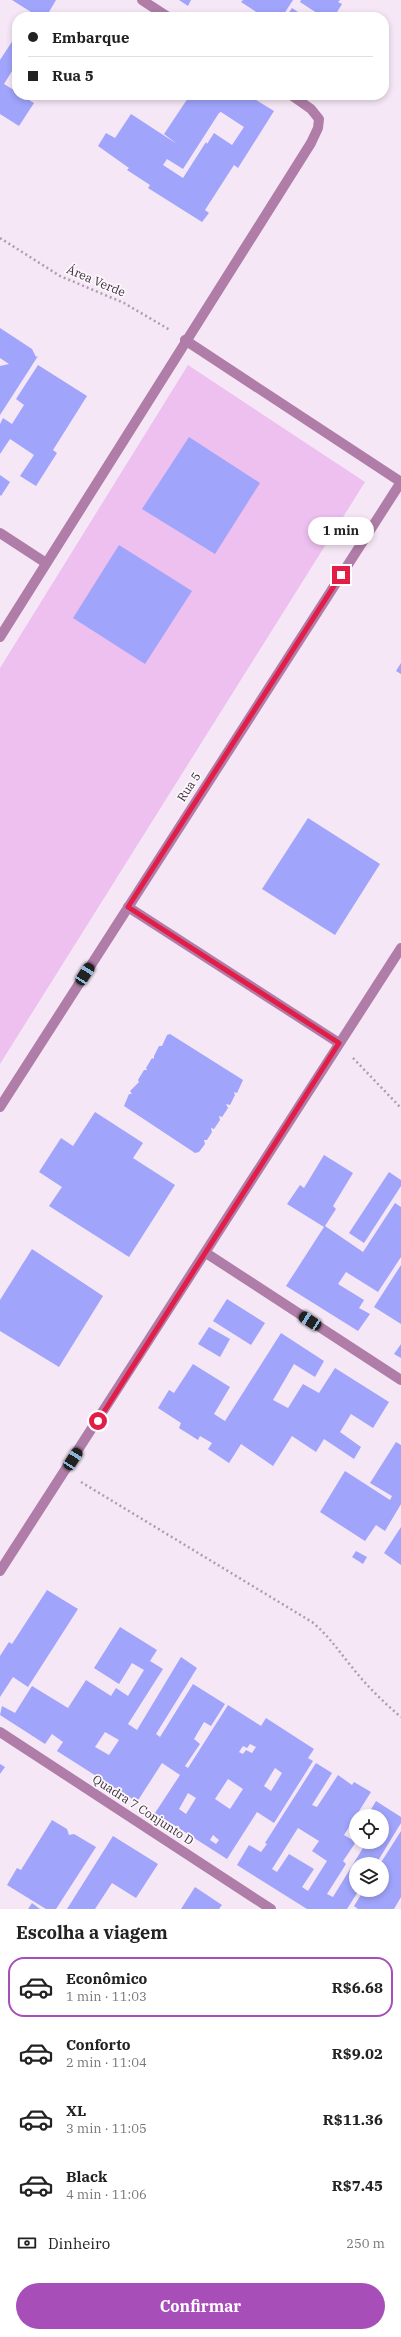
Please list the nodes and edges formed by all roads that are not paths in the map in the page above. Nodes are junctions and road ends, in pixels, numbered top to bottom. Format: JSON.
{"nodes":[{"id":1,"x":142,"y":0,"type":"edge"},
{"id":2,"x":160,"y":12,"type":"edge"},
{"id":3,"x":298,"y":100,"type":"edge"},
{"id":4,"x":185,"y":340,"type":"junction"},
{"id":5,"x":401,"y":482,"type":"edge"},
{"id":6,"x":0,"y":533,"type":"edge"},
{"id":7,"x":46,"y":564,"type":"junction"},
{"id":8,"x":0,"y":637,"type":"edge"},
{"id":9,"x":128,"y":907,"type":"junction"},
{"id":10,"x":401,"y":948,"type":"edge"},
{"id":11,"x":339,"y":1043,"type":"junction"},
{"id":12,"x":0,"y":1107,"type":"edge"},
{"id":13,"x":206,"y":1253,"type":"junction"},
{"id":14,"x":401,"y":1380,"type":"edge"},
{"id":15,"x":0,"y":1571,"type":"edge"},
{"id":16,"x":0,"y":1732,"type":"edge"},
{"id":17,"x":271,"y":1909,"type":"edge"}],
"edges":[{"from":1,"to":2,"type":"street"},
{"from":3,"to":4,"type":"street"},
{"from":4,"to":5,"type":"street"},
{"from":4,"to":7,"type":"street"},
{"from":5,"to":9,"type":"street","name":"Rua 5"},
{"from":6,"to":7,"type":"street"},
{"from":7,"to":8,"type":"street"},
{"from":9,"to":11,"type":"street"},
{"from":9,"to":12,"type":"street","name":"Rua 5"},
{"from":10,"to":11,"type":"street"},
{"from":11,"to":13,"type":"street"},
{"from":13,"to":14,"type":"street"},
{"from":13,"to":15,"type":"street"},
{"from":16,"to":17,"type":"street","name":"Quadra 7 Conjunto D"}]}
